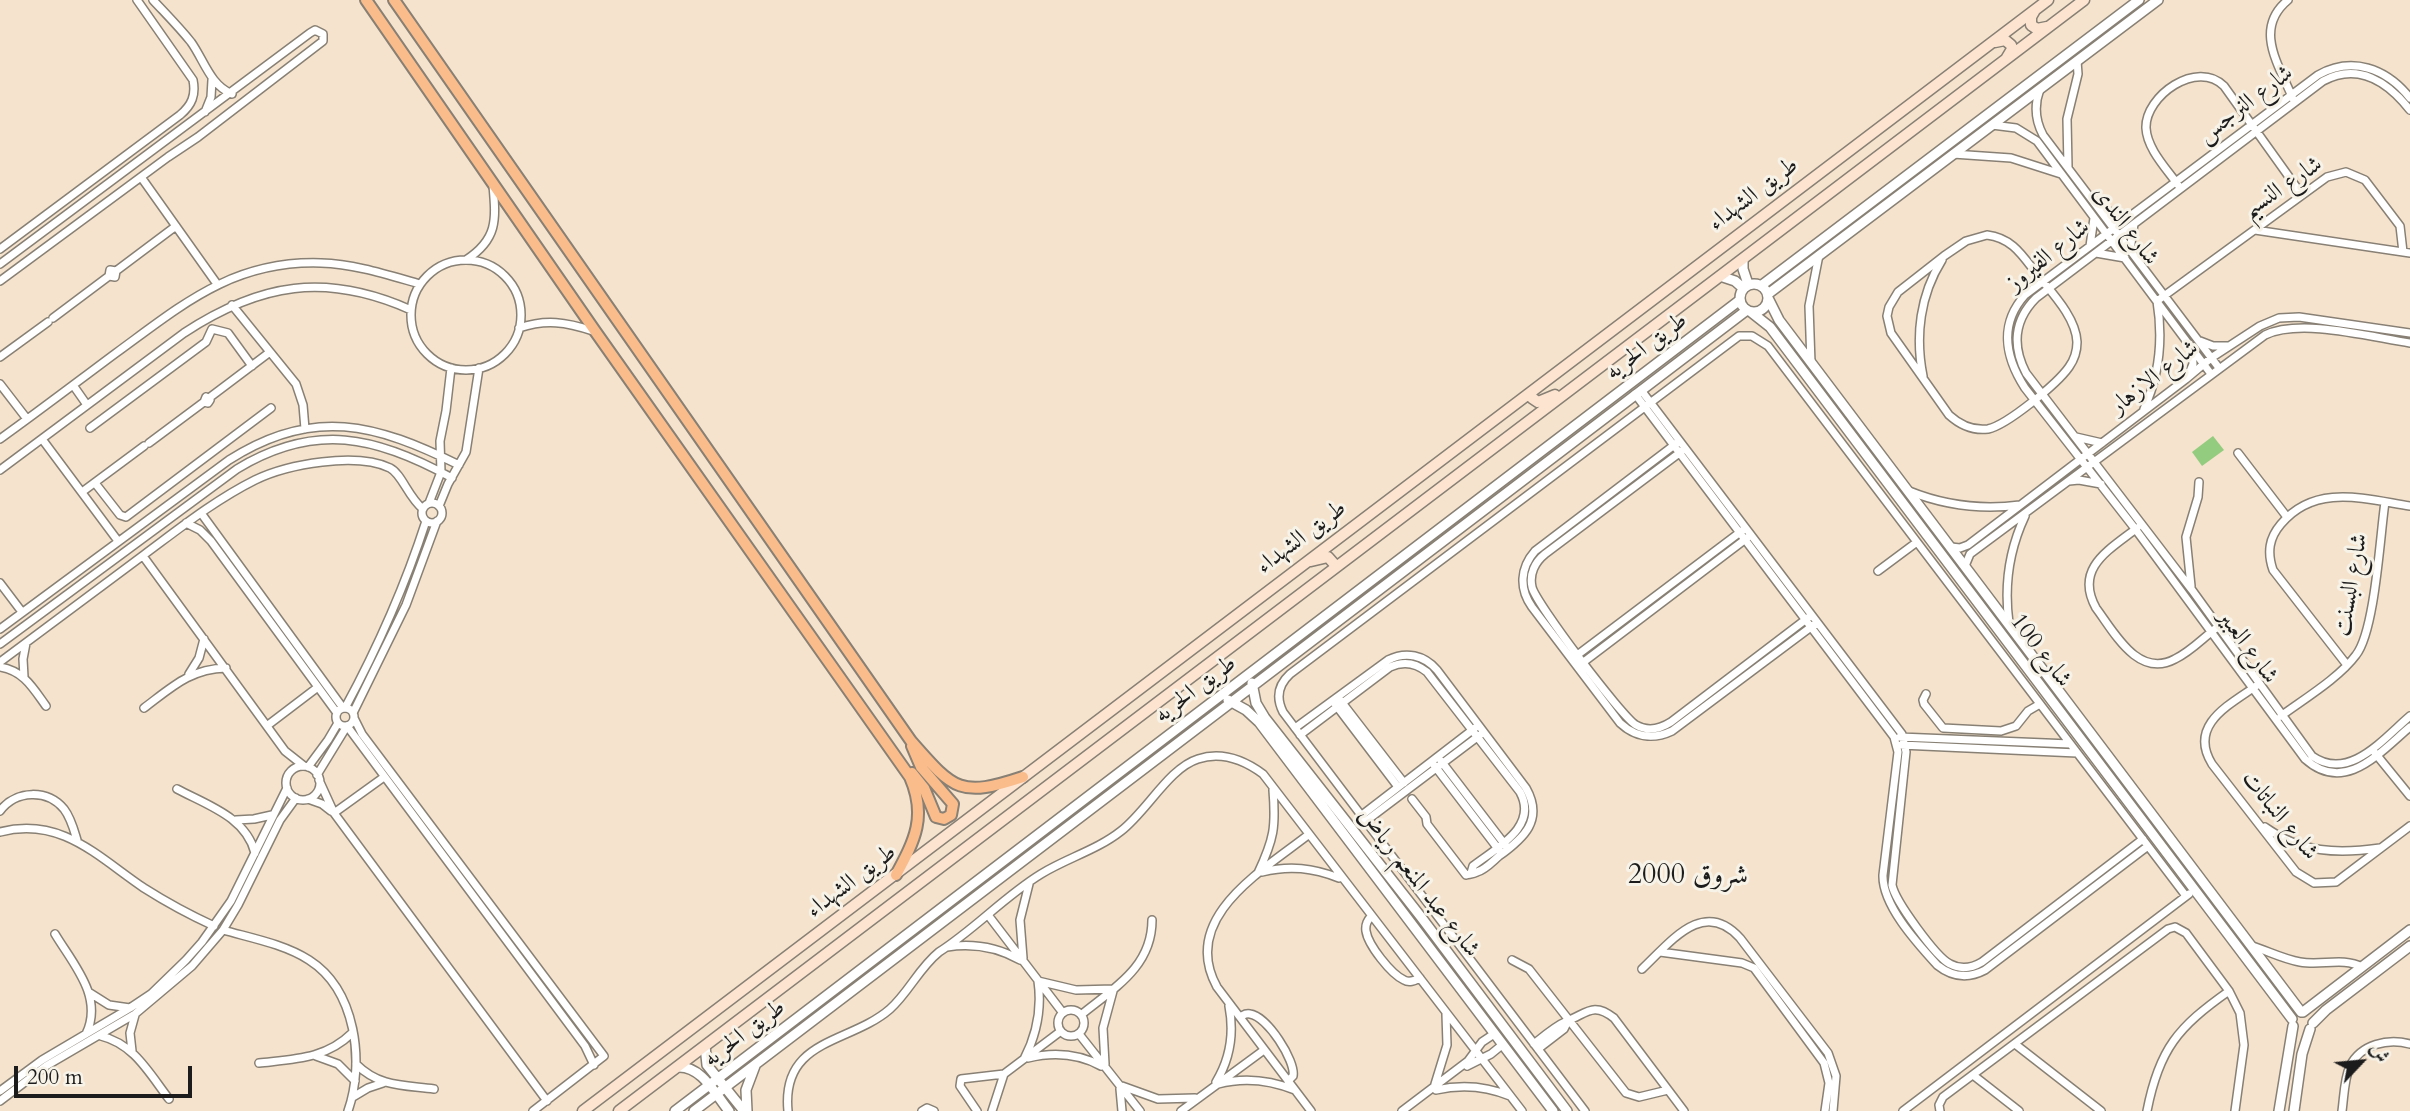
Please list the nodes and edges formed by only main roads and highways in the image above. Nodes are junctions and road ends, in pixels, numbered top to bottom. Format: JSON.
{"nodes":[{"id":1,"x":366,"y":0,"type":"edge"},
{"id":2,"x":394,"y":0,"type":"edge"},
{"id":3,"x":2048,"y":0,"type":"edge"},
{"id":4,"x":2084,"y":0,"type":"edge"},
{"id":5,"x":2035,"y":10,"type":"junction"},
{"id":6,"x":2049,"y":27,"type":"junction"},
{"id":7,"x":1993,"y":42,"type":"junction"},
{"id":8,"x":2006,"y":59,"type":"junction"},
{"id":9,"x":1568,"y":391,"type":"junction"},
{"id":10,"x":1531,"y":393,"type":"junction"},
{"id":11,"x":1306,"y":562,"type":"junction"},
{"id":12,"x":1336,"y":566,"type":"junction"},
{"id":13,"x":911,"y":741,"type":"junction"},
{"id":14,"x":904,"y":767,"type":"junction"},
{"id":15,"x":1023,"y":776,"type":"junction"},
{"id":16,"x":896,"y":875,"type":"junction"},
{"id":17,"x":583,"y":1111,"type":"edge"},
{"id":18,"x":619,"y":1111,"type":"edge"}],
"edges":[{"from":1,"to":14,"type":"main road"},
{"from":2,"to":13,"type":"main road"},
{"from":3,"to":5,"type":"main road","name":"طريق الشهداء"},
{"from":4,"to":6,"type":"main road","name":"طريق الشهداء"},
{"from":5,"to":6,"type":"main road"},
{"from":5,"to":7,"type":"main road","name":"طريق الشهداء"},
{"from":6,"to":8,"type":"main road","name":"طريق الشهداء"},
{"from":7,"to":8,"type":"main road"},
{"from":7,"to":10,"type":"main road","name":"طريق الشهداء"},
{"from":8,"to":9,"type":"main road","name":"طريق الشهداء"},
{"from":9,"to":10,"type":"main road"},
{"from":9,"to":12,"type":"main road","name":"طريق الشهداء"},
{"from":10,"to":11,"type":"main road","name":"طريق الشهداء"},
{"from":11,"to":12,"type":"main road"},
{"from":11,"to":15,"type":"main road","name":"طريق الشهداء"},
{"from":12,"to":18,"type":"main road","name":"طريق الشهداء"},
{"from":13,"to":14,"type":"main road"},
{"from":13,"to":15,"type":"main road"},
{"from":14,"to":16,"type":"main road"},
{"from":15,"to":16,"type":"main road","name":"طريق الشهداء"},
{"from":16,"to":17,"type":"main road","name":"طريق الشهداء"}]}
